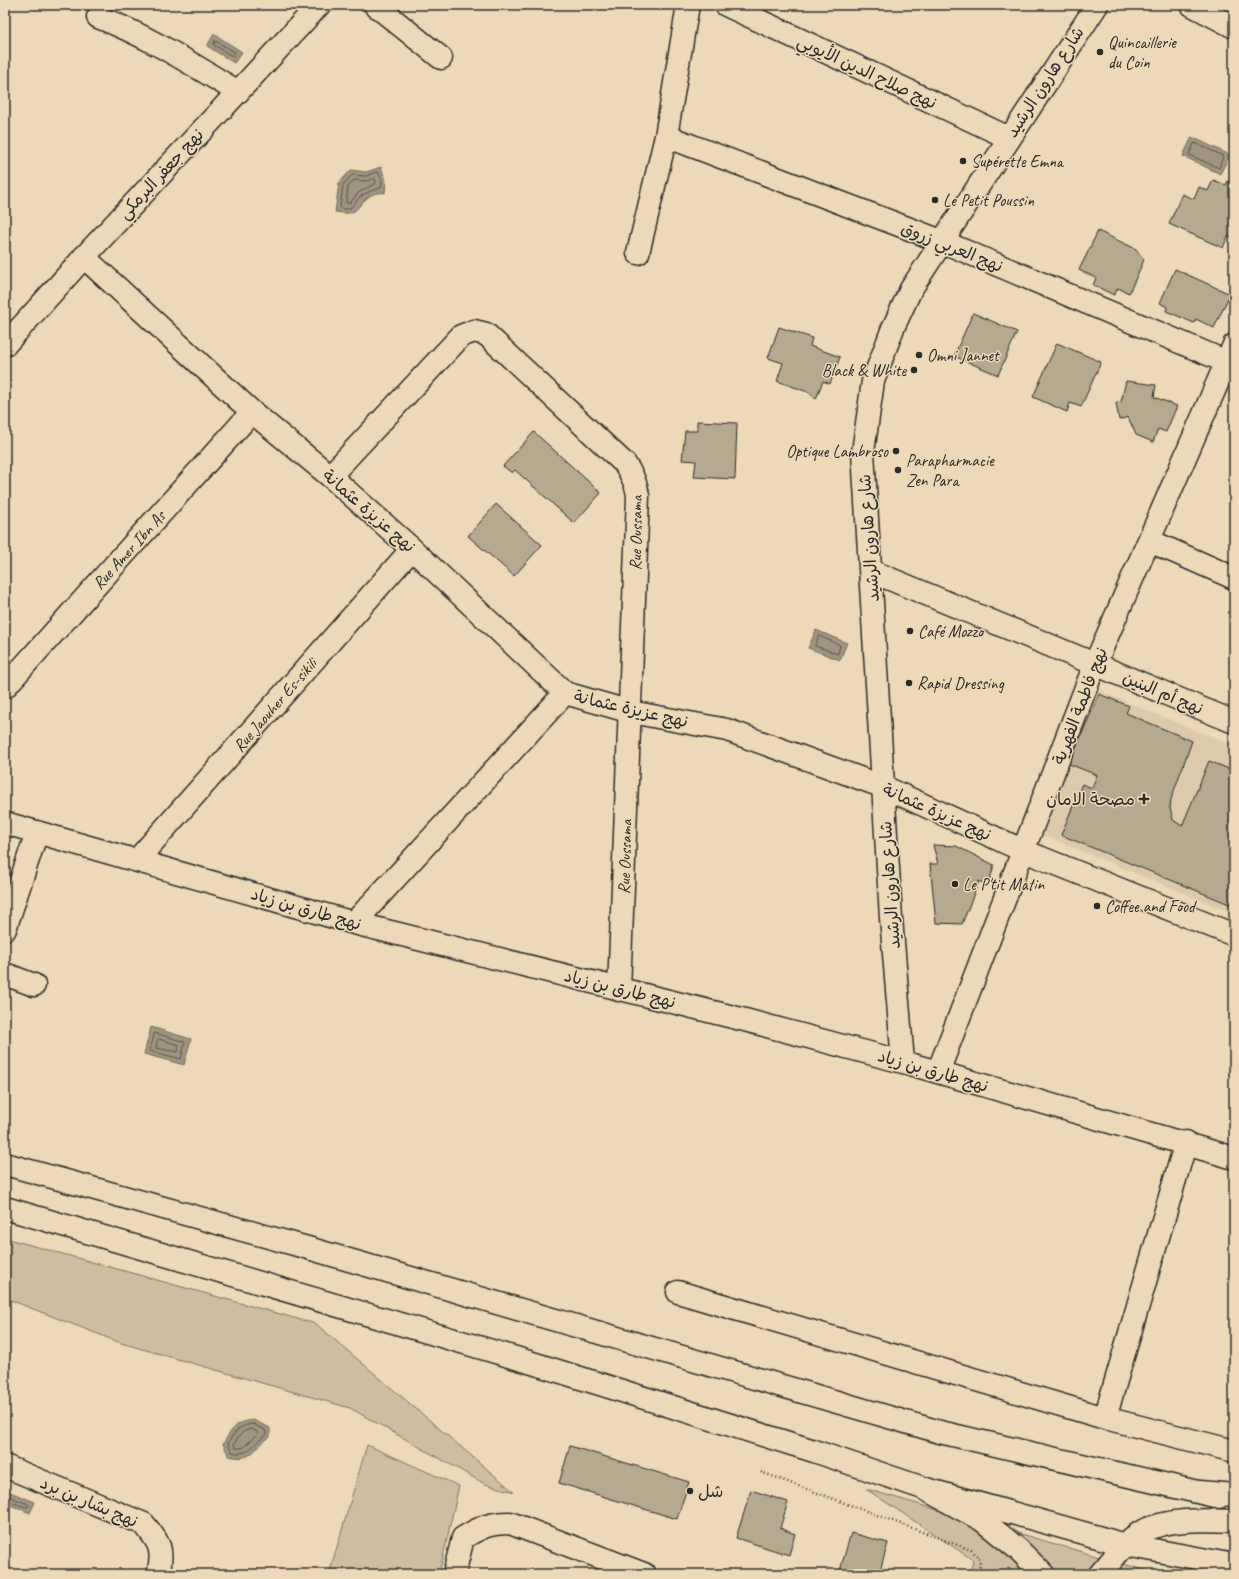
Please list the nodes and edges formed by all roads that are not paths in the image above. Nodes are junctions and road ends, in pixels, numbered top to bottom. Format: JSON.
{"nodes":[{"id":1,"x":319,"y":5,"type":"edge"},
{"id":2,"x":375,"y":5,"type":"edge"},
{"id":3,"x":688,"y":5,"type":"edge"},
{"id":4,"x":726,"y":5,"type":"edge"},
{"id":5,"x":1097,"y":5,"type":"edge"},
{"id":6,"x":1192,"y":5,"type":"edge"},
{"id":7,"x":98,"y":17,"type":"dead end"},
{"id":8,"x":1234,"y":27,"type":"edge"},
{"id":9,"x":441,"y":58,"type":"dead end"},
{"id":10,"x":238,"y":92,"type":"junction"},
{"id":11,"x":666,"y":136,"type":"junction"},
{"id":12,"x":1009,"y":138,"type":"junction"},
{"id":13,"x":941,"y":242,"type":"junction"},
{"id":14,"x":638,"y":253,"type":"dead end"},
{"id":15,"x":84,"y":257,"type":"junction"},
{"id":16,"x":5,"y":345,"type":"edge"},
{"id":17,"x":1232,"y":357,"type":"edge"},
{"id":18,"x":252,"y":412,"type":"junction"},
{"id":19,"x":330,"y":476,"type":"junction"},
{"id":20,"x":1150,"y":541,"type":"junction"},
{"id":21,"x":412,"y":549,"type":"junction"},
{"id":22,"x":871,"y":571,"type":"junction"},
{"id":23,"x":1234,"y":578,"type":"edge"},
{"id":24,"x":1095,"y":664,"type":"junction"},
{"id":25,"x":5,"y":687,"type":"edge"},
{"id":26,"x":565,"y":693,"type":"junction"},
{"id":27,"x":631,"y":712,"type":"junction"},
{"id":28,"x":1234,"y":722,"type":"edge"},
{"id":29,"x":884,"y":787,"type":"junction"},
{"id":30,"x":5,"y":823,"type":"edge"},
{"id":31,"x":37,"y":832,"type":"junction"},
{"id":32,"x":1024,"y":850,"type":"junction"},
{"id":33,"x":137,"y":860,"type":"junction"},
{"id":34,"x":354,"y":923,"type":"junction"},
{"id":35,"x":5,"y":929,"type":"edge"},
{"id":36,"x":1234,"y":935,"type":"edge"},
{"id":37,"x":5,"y":974,"type":"edge"},
{"id":38,"x":34,"y":985,"type":"dead end"},
{"id":39,"x":619,"y":990,"type":"junction"},
{"id":40,"x":903,"y":1062,"type":"junction"},
{"id":41,"x":938,"y":1072,"type":"junction"},
{"id":42,"x":1186,"y":1142,"type":"junction"},
{"id":43,"x":1234,"y":1158,"type":"edge"},
{"id":44,"x":5,"y":1164,"type":"edge"},
{"id":45,"x":5,"y":1208,"type":"edge"},
{"id":46,"x":678,"y":1292,"type":"dead end"},
{"id":47,"x":1105,"y":1418,"type":"junction"},
{"id":48,"x":1234,"y":1451,"type":"edge"},
{"id":49,"x":5,"y":1466,"type":"edge"},
{"id":50,"x":923,"y":1488,"type":"junction"},
{"id":51,"x":1200,"y":1492,"type":"junction"},
{"id":52,"x":1234,"y":1495,"type":"edge"},
{"id":53,"x":1234,"y":1501,"type":"edge"},
{"id":54,"x":1234,"y":1521,"type":"edge"},
{"id":55,"x":1126,"y":1545,"type":"junction"},
{"id":56,"x":1234,"y":1565,"type":"edge"},
{"id":57,"x":158,"y":1574,"type":"edge"},
{"id":58,"x":454,"y":1574,"type":"edge"},
{"id":59,"x":644,"y":1574,"type":"edge"},
{"id":60,"x":1043,"y":1574,"type":"edge"},
{"id":61,"x":1100,"y":1574,"type":"edge"}],
"edges":[{"from":1,"to":10,"type":"main road","name":"نهج جعفر البرمكي"},
{"from":2,"to":9,"type":"main road"},
{"from":3,"to":11,"type":"main road"},
{"from":4,"to":12,"type":"main road","name":"نهج صلاح الدين الأيوبي"},
{"from":5,"to":12,"type":"main road","name":"شارع هارون الرشيد"},
{"from":6,"to":8,"type":"main road"},
{"from":7,"to":10,"type":"main road"},
{"from":10,"to":15,"type":"main road","name":"نهج جعفر البرمكي"},
{"from":11,"to":13,"type":"main road","name":"نهج العربي زروق"},
{"from":11,"to":14,"type":"main road"},
{"from":12,"to":13,"type":"main road","name":"شارع هارون الرشيد"},
{"from":13,"to":17,"type":"main road","name":"نهج العربي زروق"},
{"from":13,"to":22,"type":"main road","name":"شارع هارون الرشيد"},
{"from":15,"to":16,"type":"main road","name":"نهج جعفر البرمكي"},
{"from":15,"to":18,"type":"main road","name":"نهج عزيزة عثمانة"},
{"from":17,"to":20,"type":"main road","name":"نهج فاطمة الفهرية"},
{"from":18,"to":19,"type":"main road","name":"نهج عزيزة عثمانة"},
{"from":18,"to":25,"type":"main road","name":"Rue Amer Ibn As"},
{"from":19,"to":21,"type":"main road","name":"نهج عزيزة عثمانة"},
{"from":19,"to":27,"type":"main road","name":"Rue Oussama"},
{"from":20,"to":23,"type":"main road"},
{"from":20,"to":24,"type":"main road","name":"نهج فاطمة الفهرية"},
{"from":21,"to":26,"type":"main road","name":"نهج عزيزة عثمانة"},
{"from":21,"to":33,"type":"main road","name":"Rue Jaouher Es-sikili"},
{"from":22,"to":24,"type":"main road","name":"نهج أم البنين"},
{"from":22,"to":29,"type":"main road","name":"شارع هارون الرشيد"},
{"from":24,"to":28,"type":"main road","name":"نهج أم البنين"},
{"from":24,"to":32,"type":"main road","name":"نهج فاطمة الفهرية"},
{"from":26,"to":27,"type":"main road","name":"نهج عزيزة عثمانة"},
{"from":26,"to":34,"type":"main road"},
{"from":27,"to":29,"type":"main road","name":"نهج عزيزة عثمانة"},
{"from":27,"to":39,"type":"main road","name":"Rue Oussama"},
{"from":29,"to":32,"type":"main road","name":"نهج عزيزة عثمانة"},
{"from":29,"to":40,"type":"main road","name":"شارع هارون الرشيد"},
{"from":30,"to":31,"type":"main road","name":"نهج طارق بن زياد"},
{"from":31,"to":33,"type":"main road","name":"نهج طارق بن زياد"},
{"from":31,"to":35,"type":"main road"},
{"from":32,"to":36,"type":"main road","name":"نهج عزيزة عثمانة"},
{"from":32,"to":41,"type":"main road","name":"نهج فاطمة الفهرية"},
{"from":33,"to":34,"type":"main road","name":"نهج طارق بن زياد"},
{"from":34,"to":39,"type":"main road","name":"نهج طارق بن زياد"},
{"from":37,"to":38,"type":"main road"},
{"from":39,"to":40,"type":"main road","name":"نهج طارق بن زياد"},
{"from":40,"to":41,"type":"main road","name":"نهج طارق بن زياد"},
{"from":41,"to":42,"type":"main road","name":"نهج طارق بن زياد"},
{"from":42,"to":43,"type":"main road","name":"نهج طارق بن زياد"},
{"from":42,"to":47,"type":"main road"},
{"from":44,"to":51,"type":"main road"},
{"from":45,"to":50,"type":"main road"},
{"from":46,"to":47,"type":"main road"},
{"from":47,"to":48,"type":"main road"},
{"from":49,"to":57,"type":"main road","name":"نهج بشار بن برد"},
{"from":50,"to":55,"type":"main road"},
{"from":50,"to":60,"type":"main road"},
{"from":51,"to":52,"type":"main road"},
{"from":51,"to":53,"type":"main road"},
{"from":54,"to":55,"type":"main road"},
{"from":55,"to":56,"type":"main road"},
{"from":55,"to":61,"type":"main road"},
{"from":58,"to":59,"type":"main road"}]}
